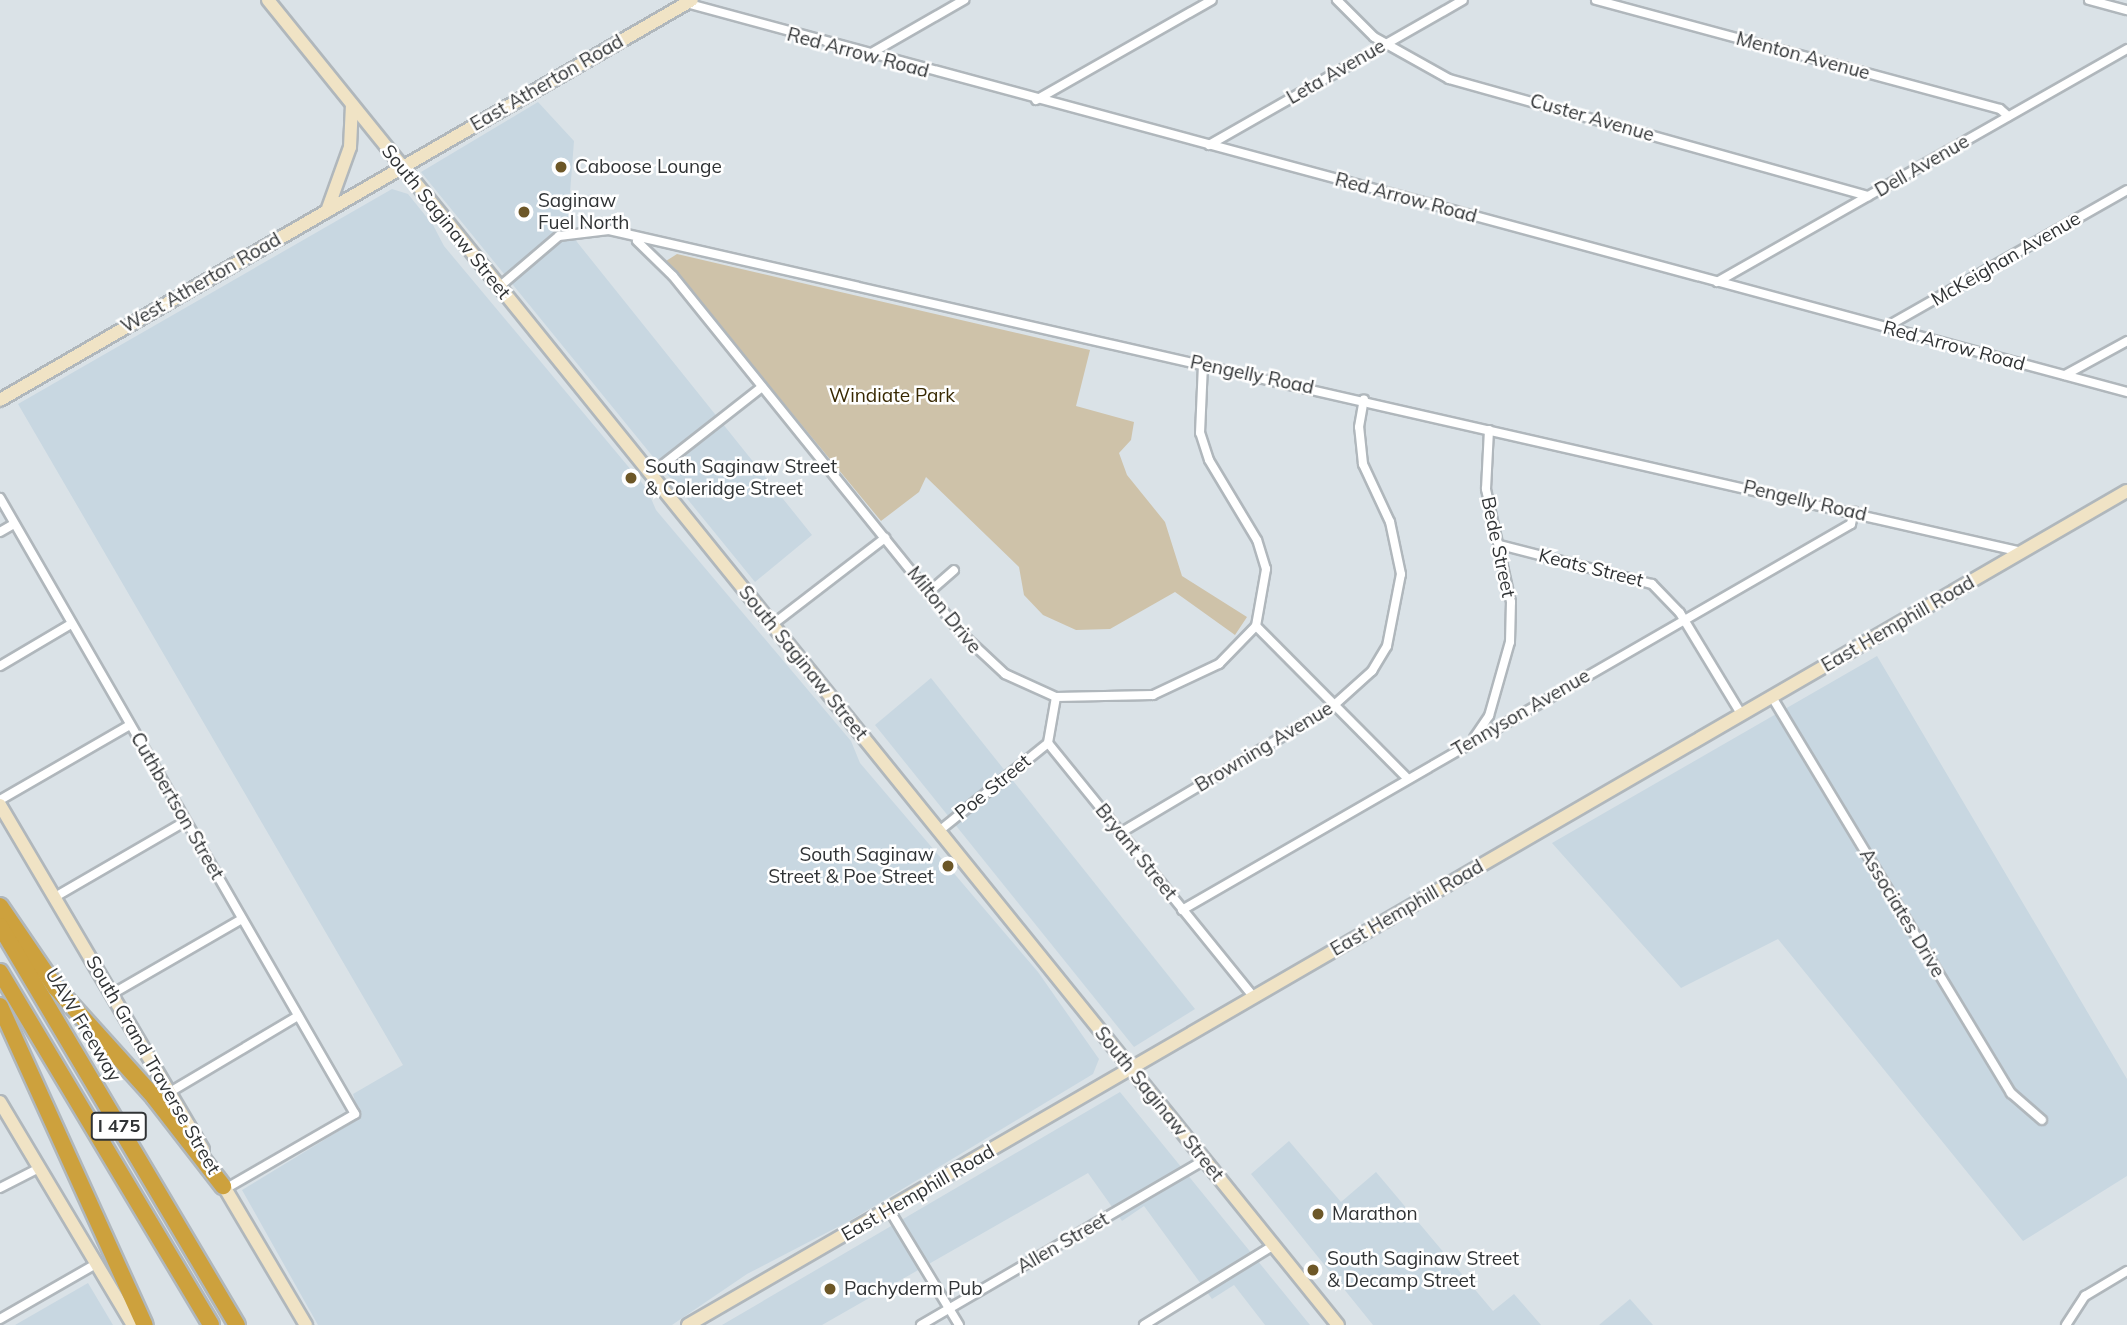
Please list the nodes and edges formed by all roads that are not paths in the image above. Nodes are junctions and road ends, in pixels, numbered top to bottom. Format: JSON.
{"nodes":[{"id":1,"x":268,"y":0,"type":"edge"},
{"id":2,"x":964,"y":0,"type":"edge"},
{"id":3,"x":1212,"y":0,"type":"edge"},
{"id":4,"x":1337,"y":0,"type":"edge"},
{"id":5,"x":1463,"y":0,"type":"edge"},
{"id":6,"x":1596,"y":0,"type":"edge"},
{"id":7,"x":2090,"y":0,"type":"edge"},
{"id":8,"x":689,"y":2,"type":"edge"},
{"id":9,"x":2127,"y":10,"type":"edge"},
{"id":10,"x":1385,"y":44,"type":"junction"},
{"id":11,"x":2127,"y":49,"type":"edge"},
{"id":12,"x":868,"y":55,"type":"junction"},
{"id":13,"x":1036,"y":100,"type":"junction"},
{"id":14,"x":352,"y":105,"type":"junction"},
{"id":15,"x":2008,"y":116,"type":"junction"},
{"id":16,"x":1209,"y":145,"type":"junction"},
{"id":17,"x":402,"y":167,"type":"junction"},
{"id":18,"x":2127,"y":190,"type":"edge"},
{"id":19,"x":1868,"y":197,"type":"junction"},
{"id":20,"x":327,"y":211,"type":"junction"},
{"id":21,"x":637,"y":241,"type":"junction"},
{"id":22,"x":1717,"y":282,"type":"junction"},
{"id":23,"x":499,"y":287,"type":"junction"},
{"id":24,"x":1886,"y":327,"type":"junction"},
{"id":25,"x":2127,"y":341,"type":"edge"},
{"id":26,"x":1203,"y":365,"type":"junction"},
{"id":27,"x":2066,"y":375,"type":"junction"},
{"id":28,"x":762,"y":387,"type":"junction"},
{"id":29,"x":2127,"y":392,"type":"edge"},
{"id":30,"x":1364,"y":399,"type":"junction"},
{"id":31,"x":0,"y":400,"type":"edge"},
{"id":32,"x":1489,"y":430,"type":"junction"},
{"id":33,"x":651,"y":474,"type":"junction"},
{"id":34,"x":2127,"y":491,"type":"edge"},
{"id":35,"x":0,"y":498,"type":"edge"},
{"id":36,"x":1854,"y":512,"type":"junction"},
{"id":37,"x":14,"y":524,"type":"junction"},
{"id":38,"x":0,"y":532,"type":"edge"},
{"id":39,"x":885,"y":538,"type":"junction"},
{"id":40,"x":1500,"y":545,"type":"junction"},
{"id":41,"x":2022,"y":552,"type":"junction"},
{"id":42,"x":954,"y":570,"type":"dead end"},
{"id":43,"x":929,"y":592,"type":"junction"},
{"id":44,"x":1683,"y":621,"type":"junction"},
{"id":45,"x":71,"y":624,"type":"junction"},
{"id":46,"x":772,"y":625,"type":"junction"},
{"id":47,"x":1256,"y":626,"type":"junction"},
{"id":48,"x":0,"y":666,"type":"edge"},
{"id":49,"x":1772,"y":697,"type":"junction"},
{"id":50,"x":1056,"y":698,"type":"junction"},
{"id":51,"x":1332,"y":707,"type":"junction"},
{"id":52,"x":1740,"y":712,"type":"junction"},
{"id":53,"x":130,"y":725,"type":"junction"},
{"id":54,"x":1472,"y":741,"type":"junction"},
{"id":55,"x":1048,"y":743,"type":"junction"},
{"id":56,"x":1407,"y":778,"type":"junction"},
{"id":57,"x":0,"y":802,"type":"edge"},
{"id":58,"x":186,"y":821,"type":"junction"},
{"id":59,"x":939,"y":831,"type":"junction"},
{"id":60,"x":1121,"y":833,"type":"junction"},
{"id":61,"x":55,"y":897,"type":"junction"},
{"id":62,"x":0,"y":906,"type":"edge"},
{"id":63,"x":1182,"y":910,"type":"junction"},
{"id":64,"x":243,"y":919,"type":"junction"},
{"id":65,"x":0,"y":926,"type":"edge"},
{"id":66,"x":0,"y":972,"type":"edge"},
{"id":67,"x":112,"y":994,"type":"junction"},
{"id":68,"x":1254,"y":998,"type":"junction"},
{"id":69,"x":0,"y":1006,"type":"edge"},
{"id":70,"x":298,"y":1016,"type":"junction"},
{"id":71,"x":1131,"y":1070,"type":"junction"},
{"id":72,"x":170,"y":1092,"type":"junction"},
{"id":73,"x":0,"y":1102,"type":"edge"},
{"id":74,"x":2042,"y":1120,"type":"dead end"},
{"id":75,"x":1205,"y":1160,"type":"junction"},
{"id":76,"x":39,"y":1168,"type":"junction"},
{"id":77,"x":0,"y":1188,"type":"edge"},
{"id":78,"x":224,"y":1188,"type":"junction"},
{"id":79,"x":890,"y":1211,"type":"junction"},
{"id":80,"x":1274,"y":1245,"type":"junction"},
{"id":81,"x":96,"y":1264,"type":"junction"},
{"id":82,"x":2127,"y":1271,"type":"edge"},
{"id":83,"x":949,"y":1309,"type":"junction"},
{"id":84,"x":0,"y":1319,"type":"edge"},
{"id":85,"x":133,"y":1325,"type":"edge"},
{"id":86,"x":145,"y":1325,"type":"edge"},
{"id":87,"x":211,"y":1325,"type":"edge"},
{"id":88,"x":237,"y":1325,"type":"edge"},
{"id":89,"x":306,"y":1325,"type":"edge"},
{"id":90,"x":688,"y":1325,"type":"edge"},
{"id":91,"x":921,"y":1325,"type":"edge"},
{"id":92,"x":959,"y":1325,"type":"edge"},
{"id":93,"x":1144,"y":1325,"type":"edge"},
{"id":94,"x":1338,"y":1325,"type":"edge"},
{"id":95,"x":2066,"y":1325,"type":"edge"}],
"edges":[{"from":1,"to":14,"type":"main road","name":"South Saginaw Street"},
{"from":2,"to":12,"type":"street"},
{"from":3,"to":13,"type":"street"},
{"from":4,"to":10,"type":"street","name":"Custer Avenue"},
{"from":5,"to":10,"type":"street","name":"Leta Avenue"},
{"from":6,"to":15,"type":"street","name":"Menton Avenue"},
{"from":7,"to":9,"type":"street"},
{"from":8,"to":12,"type":"street","name":"Red Arrow Road"},
{"from":8,"to":17,"type":"main road","name":"East Atherton Road"},
{"from":10,"to":16,"type":"street","name":"Leta Avenue"},
{"from":10,"to":19,"type":"street","name":"Custer Avenue"},
{"from":11,"to":15,"type":"street","name":"Dell Avenue"},
{"from":12,"to":13,"type":"street","name":"Red Arrow Road"},
{"from":13,"to":16,"type":"street","name":"Red Arrow Road"},
{"from":14,"to":17,"type":"main road","name":"South Saginaw Street"},
{"from":14,"to":20,"type":"main road"},
{"from":15,"to":19,"type":"street","name":"Dell Avenue"},
{"from":16,"to":22,"type":"street","name":"Red Arrow Road"},
{"from":17,"to":20,"type":"main road","name":"West Atherton Road"},
{"from":17,"to":23,"type":"main road","name":"South Saginaw Street"},
{"from":18,"to":24,"type":"street","name":"McKeighan Avenue"},
{"from":19,"to":22,"type":"street","name":"Dell Avenue"},
{"from":20,"to":31,"type":"main road","name":"West Atherton Road"},
{"from":21,"to":23,"type":"street","name":"Pengelly Road"},
{"from":21,"to":26,"type":"street","name":"Pengelly Road"},
{"from":21,"to":28,"type":"street","name":"Milton Drive"},
{"from":22,"to":24,"type":"street","name":"Red Arrow Road"},
{"from":23,"to":33,"type":"main road","name":"South Saginaw Street"},
{"from":24,"to":27,"type":"street","name":"Red Arrow Road"},
{"from":25,"to":27,"type":"street"},
{"from":26,"to":30,"type":"street","name":"Pengelly Road"},
{"from":26,"to":47,"type":"street"},
{"from":27,"to":29,"type":"street","name":"Red Arrow Road"},
{"from":28,"to":33,"type":"street"},
{"from":28,"to":39,"type":"street","name":"Milton Drive"},
{"from":30,"to":32,"type":"street","name":"Pengelly Road"},
{"from":30,"to":51,"type":"street","name":"Browning Avenue"},
{"from":32,"to":36,"type":"street","name":"Pengelly Road"},
{"from":32,"to":40,"type":"street","name":"Bede Street"},
{"from":33,"to":46,"type":"main road","name":"South Saginaw Street"},
{"from":34,"to":41,"type":"main road","name":"East Hemphill Road"},
{"from":35,"to":37,"type":"street","name":"Cuthbertson Street"},
{"from":36,"to":41,"type":"street","name":"Pengelly Road"},
{"from":36,"to":44,"type":"street","name":"Tennyson Avenue"},
{"from":37,"to":38,"type":"street"},
{"from":37,"to":45,"type":"street","name":"Cuthbertson Street"},
{"from":39,"to":43,"type":"street","name":"Milton Drive"},
{"from":39,"to":46,"type":"street"},
{"from":40,"to":44,"type":"street","name":"Keats Street"},
{"from":40,"to":54,"type":"street","name":"Bede Street"},
{"from":41,"to":49,"type":"main road","name":"East Hemphill Road"},
{"from":42,"to":43,"type":"street"},
{"from":43,"to":50,"type":"street","name":"Milton Drive"},
{"from":44,"to":52,"type":"street","name":"Keats Street"},
{"from":44,"to":54,"type":"street","name":"Tennyson Avenue"},
{"from":45,"to":48,"type":"street"},
{"from":45,"to":53,"type":"street","name":"Cuthbertson Street"},
{"from":46,"to":59,"type":"main road","name":"South Saginaw Street"},
{"from":47,"to":50,"type":"street"},
{"from":47,"to":51,"type":"street"},
{"from":49,"to":52,"type":"main road","name":"East Hemphill Road"},
{"from":49,"to":74,"type":"street","name":"Associates Drive"},
{"from":50,"to":55,"type":"street"},
{"from":51,"to":56,"type":"street"},
{"from":51,"to":60,"type":"street","name":"Browning Avenue"},
{"from":52,"to":68,"type":"main road","name":"East Hemphill Road"},
{"from":53,"to":57,"type":"street"},
{"from":53,"to":58,"type":"street","name":"Cuthbertson Street"},
{"from":54,"to":56,"type":"street","name":"Tennyson Avenue"},
{"from":55,"to":59,"type":"street","name":"Poe Street"},
{"from":55,"to":60,"type":"street","name":"Bryant Street"},
{"from":56,"to":63,"type":"street","name":"Tennyson Avenue"},
{"from":57,"to":61,"type":"main road","name":"South Grand Traverse Street"},
{"from":58,"to":61,"type":"street"},
{"from":58,"to":64,"type":"street","name":"Cuthbertson Street"},
{"from":59,"to":71,"type":"main road","name":"South Saginaw Street"},
{"from":60,"to":63,"type":"street","name":"Bryant Street"},
{"from":61,"to":67,"type":"main road","name":"South Grand Traverse Street"},
{"from":62,"to":78,"type":"highway"},
{"from":63,"to":68,"type":"street","name":"Bryant Street"},
{"from":64,"to":67,"type":"street"},
{"from":64,"to":70,"type":"street","name":"Cuthbertson Street"},
{"from":65,"to":88,"type":"highway","name":"UAW Freeway","number":"I 475"},
{"from":66,"to":87,"type":"highway","number":"I 475"},
{"from":67,"to":72,"type":"main road","name":"South Grand Traverse Street"},
{"from":68,"to":71,"type":"main road","name":"East Hemphill Road"},
{"from":69,"to":86,"type":"highway"},
{"from":70,"to":72,"type":"street"},
{"from":70,"to":78,"type":"street","name":"Cuthbertson Street"},
{"from":71,"to":75,"type":"main road","name":"South Saginaw Street"},
{"from":71,"to":79,"type":"main road","name":"East Hemphill Road"},
{"from":72,"to":78,"type":"main road","name":"South Grand Traverse Street"},
{"from":73,"to":76,"type":"main road"},
{"from":75,"to":80,"type":"main road","name":"South Saginaw Street"},
{"from":75,"to":83,"type":"street","name":"Allen Street"},
{"from":76,"to":77,"type":"street"},
{"from":76,"to":81,"type":"main road"},
{"from":78,"to":89,"type":"main road","name":"South Grand Traverse Street"},
{"from":79,"to":83,"type":"street"},
{"from":79,"to":90,"type":"main road","name":"East Hemphill Road"},
{"from":80,"to":93,"type":"street"},
{"from":80,"to":94,"type":"main road","name":"South Saginaw Street"},
{"from":81,"to":84,"type":"street"},
{"from":81,"to":85,"type":"main road"},
{"from":82,"to":95,"type":"street"},
{"from":83,"to":91,"type":"street","name":"Allen Street"},
{"from":83,"to":92,"type":"street"}]}
